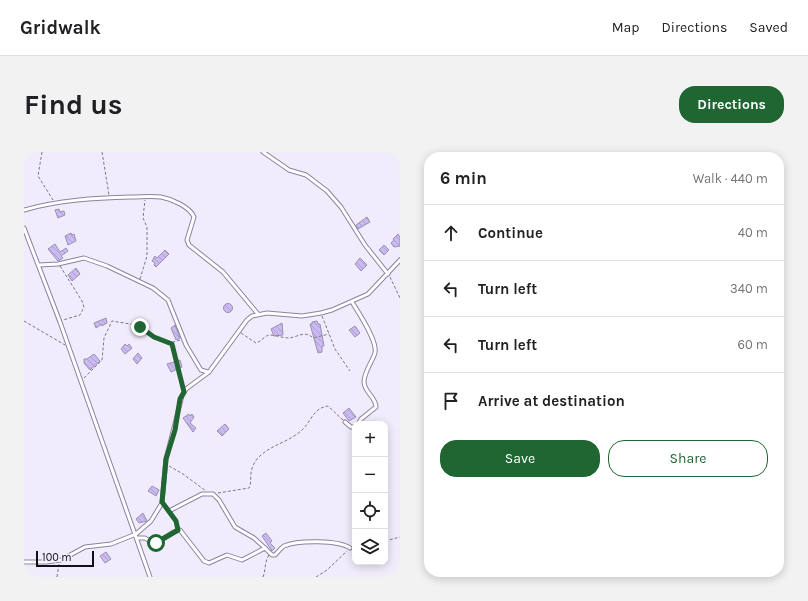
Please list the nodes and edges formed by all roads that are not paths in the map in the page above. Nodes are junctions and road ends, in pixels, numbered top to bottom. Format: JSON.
{"nodes":[{"id":1,"x":263,"y":152,"type":"edge"},
{"id":2,"x":24,"y":210,"type":"edge"},
{"id":3,"x":24,"y":228,"type":"edge"},
{"id":4,"x":400,"y":260,"type":"edge"},
{"id":5,"x":39,"y":265,"type":"junction"},
{"id":6,"x":388,"y":274,"type":"junction"},
{"id":7,"x":352,"y":302,"type":"junction"},
{"id":8,"x":258,"y":314,"type":"junction"},
{"id":9,"x":208,"y":372,"type":"junction"},
{"id":10,"x":360,"y":421,"type":"edge"},
{"id":11,"x":345,"y":422,"type":"road end"},
{"id":12,"x":352,"y":427,"type":"edge"},
{"id":13,"x":169,"y":510,"type":"road end"},
{"id":14,"x":136,"y":536,"type":"junction"},
{"id":15,"x":265,"y":548,"type":"junction"},
{"id":16,"x":350,"y":548,"type":"road end"},
{"id":17,"x":24,"y":562,"type":"edge"},
{"id":18,"x":150,"y":577,"type":"edge"}],
"edges":[{"from":1,"to":6,"type":"street"},
{"from":2,"to":8,"type":"street"},
{"from":3,"to":5,"type":"street"},
{"from":4,"to":6,"type":"street"},
{"from":5,"to":9,"type":"street"},
{"from":5,"to":14,"type":"street"},
{"from":6,"to":7,"type":"street"},
{"from":7,"to":8,"type":"street"},
{"from":7,"to":10,"type":"street"},
{"from":8,"to":9,"type":"street"},
{"from":9,"to":14,"type":"street"},
{"from":11,"to":12,"type":"street"},
{"from":13,"to":15,"type":"street"},
{"from":14,"to":15,"type":"street"},
{"from":14,"to":17,"type":"street"},
{"from":14,"to":18,"type":"street"},
{"from":15,"to":16,"type":"street"}]}
